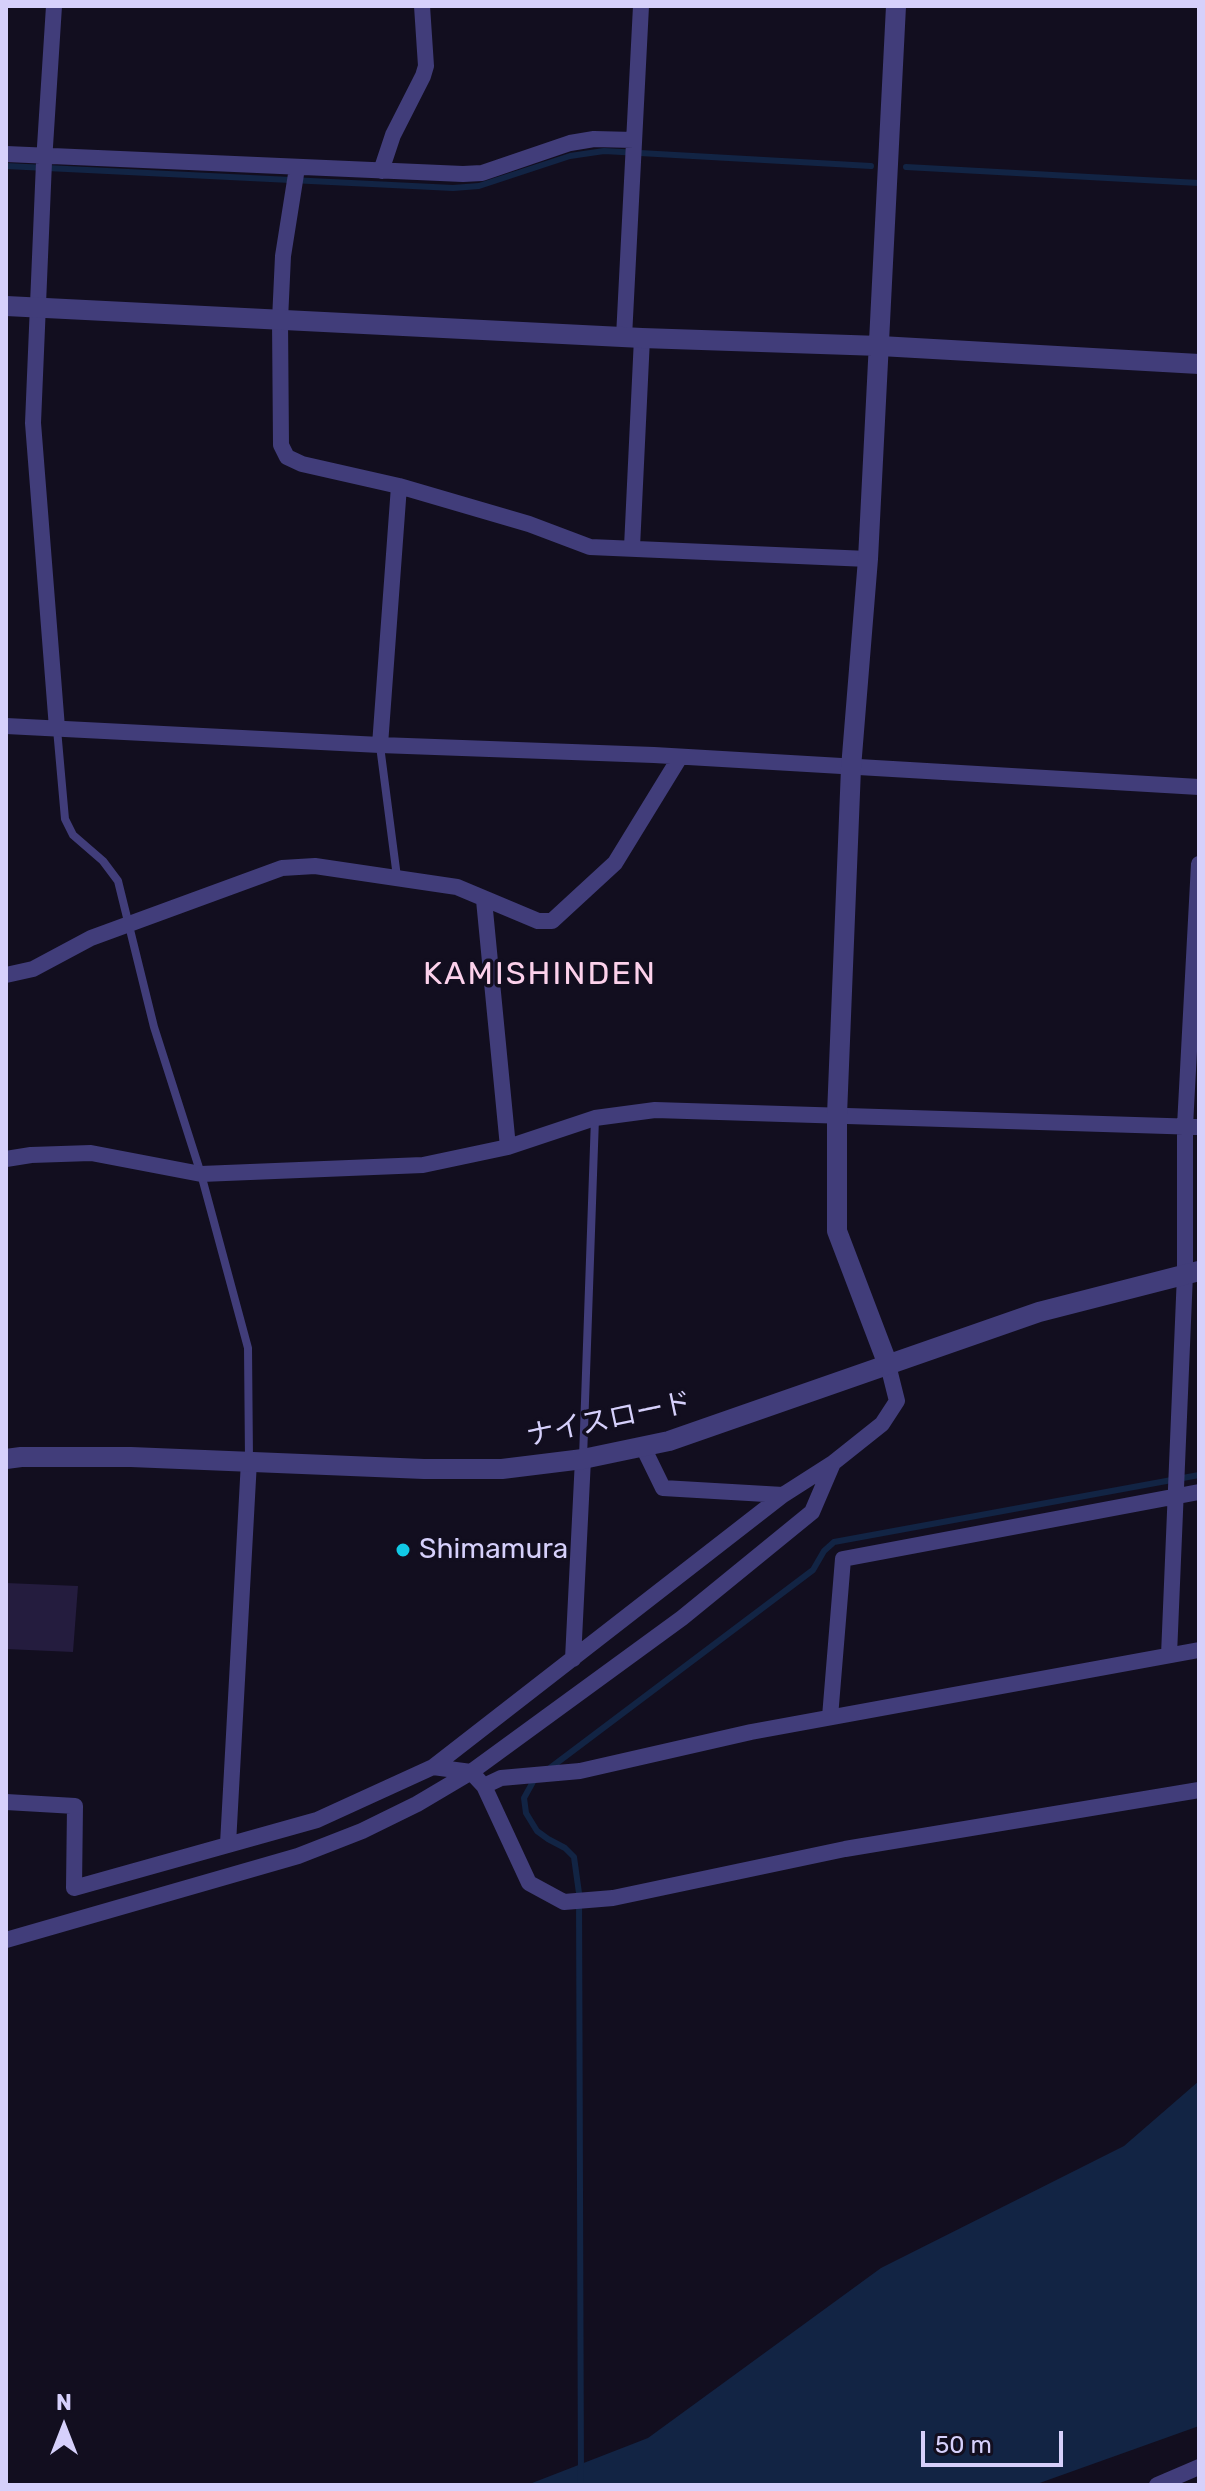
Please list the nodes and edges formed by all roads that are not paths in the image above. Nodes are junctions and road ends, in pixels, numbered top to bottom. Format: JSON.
{"nodes":[{"id":1,"x":54,"y":6,"type":"edge"},
{"id":2,"x":422,"y":6,"type":"edge"},
{"id":3,"x":641,"y":6,"type":"edge"},
{"id":4,"x":896,"y":6,"type":"edge"},
{"id":5,"x":634,"y":149,"type":"junction"},
{"id":6,"x":6,"y":154,"type":"edge"},
{"id":7,"x":44,"y":163,"type":"junction"},
{"id":8,"x":381,"y":171,"type":"junction"},
{"id":9,"x":296,"y":175,"type":"junction"},
{"id":10,"x":6,"y":306,"type":"edge"},
{"id":11,"x":38,"y":308,"type":"junction"},
{"id":12,"x":280,"y":320,"type":"junction"},
{"id":13,"x":633,"y":337,"type":"junction"},
{"id":14,"x":880,"y":346,"type":"junction"},
{"id":15,"x":1199,"y":364,"type":"edge"},
{"id":16,"x":399,"y":486,"type":"junction"},
{"id":17,"x":632,"y":547,"type":"junction"},
{"id":18,"x":868,"y":559,"type":"junction"},
{"id":19,"x":6,"y":726,"type":"edge"},
{"id":20,"x":57,"y":728,"type":"junction"},
{"id":21,"x":380,"y":745,"type":"junction"},
{"id":22,"x":680,"y":757,"type":"junction"},
{"id":23,"x":851,"y":768,"type":"junction"},
{"id":24,"x":1199,"y":787,"type":"edge"},
{"id":25,"x":1199,"y":864,"type":"edge"},
{"id":26,"x":397,"y":877,"type":"junction"},
{"id":27,"x":484,"y":900,"type":"junction"},
{"id":28,"x":129,"y":925,"type":"junction"},
{"id":29,"x":6,"y":975,"type":"edge"},
{"id":30,"x":1196,"y":988,"type":"edge"},
{"id":31,"x":837,"y":1115,"type":"junction"},
{"id":32,"x":595,"y":1118,"type":"junction"},
{"id":33,"x":1192,"y":1126,"type":"edge"},
{"id":34,"x":508,"y":1147,"type":"junction"},
{"id":35,"x":6,"y":1159,"type":"edge"},
{"id":36,"x":201,"y":1174,"type":"junction"},
{"id":37,"x":1192,"y":1272,"type":"edge"},
{"id":38,"x":888,"y":1365,"type":"junction"},
{"id":39,"x":643,"y":1447,"type":"junction"},
{"id":40,"x":6,"y":1459,"type":"edge"},
{"id":41,"x":583,"y":1459,"type":"junction"},
{"id":42,"x":249,"y":1461,"type":"junction"},
{"id":43,"x":833,"y":1463,"type":"junction"},
{"id":44,"x":1199,"y":1492,"type":"edge"},
{"id":45,"x":783,"y":1495,"type":"junction"},
{"id":46,"x":1175,"y":1497,"type":"junction"},
{"id":47,"x":1199,"y":1650,"type":"edge"},
{"id":48,"x":1169,"y":1655,"type":"junction"},
{"id":49,"x":573,"y":1659,"type":"junction"},
{"id":50,"x":830,"y":1717,"type":"junction"},
{"id":51,"x":433,"y":1767,"type":"junction"},
{"id":52,"x":471,"y":1772,"type":"junction"},
{"id":53,"x":484,"y":1786,"type":"junction"},
{"id":54,"x":1199,"y":1790,"type":"edge"},
{"id":55,"x":6,"y":1802,"type":"edge"},
{"id":56,"x":228,"y":1844,"type":"junction"},
{"id":57,"x":6,"y":1940,"type":"edge"},
{"id":58,"x":1199,"y":2467,"type":"edge"},
{"id":59,"x":1157,"y":2485,"type":"edge"}],
"edges":[{"from":1,"to":7,"type":"street"},
{"from":2,"to":8,"type":"street"},
{"from":3,"to":5,"type":"street"},
{"from":4,"to":14,"type":"street"},
{"from":5,"to":8,"type":"street"},
{"from":5,"to":13,"type":"street"},
{"from":6,"to":7,"type":"street"},
{"from":7,"to":9,"type":"street"},
{"from":7,"to":11,"type":"street"},
{"from":8,"to":9,"type":"street"},
{"from":9,"to":12,"type":"street"},
{"from":10,"to":11,"type":"street"},
{"from":11,"to":12,"type":"street"},
{"from":11,"to":20,"type":"street"},
{"from":12,"to":13,"type":"street"},
{"from":12,"to":16,"type":"street"},
{"from":13,"to":14,"type":"street"},
{"from":13,"to":17,"type":"street"},
{"from":14,"to":15,"type":"street"},
{"from":14,"to":18,"type":"street"},
{"from":16,"to":17,"type":"street"},
{"from":16,"to":21,"type":"street"},
{"from":17,"to":18,"type":"street"},
{"from":18,"to":23,"type":"street"},
{"from":19,"to":20,"type":"street"},
{"from":20,"to":21,"type":"street"},
{"from":20,"to":28,"type":"lane"},
{"from":21,"to":22,"type":"street"},
{"from":21,"to":26,"type":"lane"},
{"from":22,"to":23,"type":"street"},
{"from":22,"to":27,"type":"street"},
{"from":23,"to":24,"type":"street"},
{"from":23,"to":31,"type":"street"},
{"from":25,"to":30,"type":"street"},
{"from":26,"to":27,"type":"street"},
{"from":26,"to":28,"type":"street"},
{"from":27,"to":34,"type":"street"},
{"from":28,"to":29,"type":"street"},
{"from":28,"to":36,"type":"lane"},
{"from":30,"to":33,"type":"street"},
{"from":31,"to":32,"type":"street"},
{"from":31,"to":33,"type":"street"},
{"from":31,"to":38,"type":"street"},
{"from":32,"to":34,"type":"street"},
{"from":32,"to":41,"type":"lane"},
{"from":33,"to":37,"type":"street"},
{"from":34,"to":36,"type":"street"},
{"from":35,"to":36,"type":"street"},
{"from":36,"to":42,"type":"lane"},
{"from":37,"to":38,"type":"street","name":"ナイスロード"},
{"from":37,"to":46,"type":"street"},
{"from":38,"to":39,"type":"street","name":"ナイスロード"},
{"from":38,"to":43,"type":"street"},
{"from":39,"to":41,"type":"street","name":"ナイスロード"},
{"from":39,"to":45,"type":"street"},
{"from":40,"to":42,"type":"street","name":"ナイスロード"},
{"from":41,"to":42,"type":"street","name":"ナイスロード"},
{"from":41,"to":49,"type":"street"},
{"from":42,"to":56,"type":"street"},
{"from":43,"to":45,"type":"street"},
{"from":43,"to":52,"type":"street"},
{"from":44,"to":46,"type":"street"},
{"from":45,"to":49,"type":"street"},
{"from":46,"to":48,"type":"street"},
{"from":46,"to":50,"type":"street"},
{"from":47,"to":48,"type":"street"},
{"from":48,"to":50,"type":"street"},
{"from":49,"to":51,"type":"street"},
{"from":50,"to":53,"type":"street"},
{"from":51,"to":52,"type":"street"},
{"from":51,"to":56,"type":"street"},
{"from":52,"to":53,"type":"street"},
{"from":52,"to":57,"type":"street"},
{"from":53,"to":54,"type":"street"},
{"from":55,"to":56,"type":"street"},
{"from":58,"to":59,"type":"street"}]}
